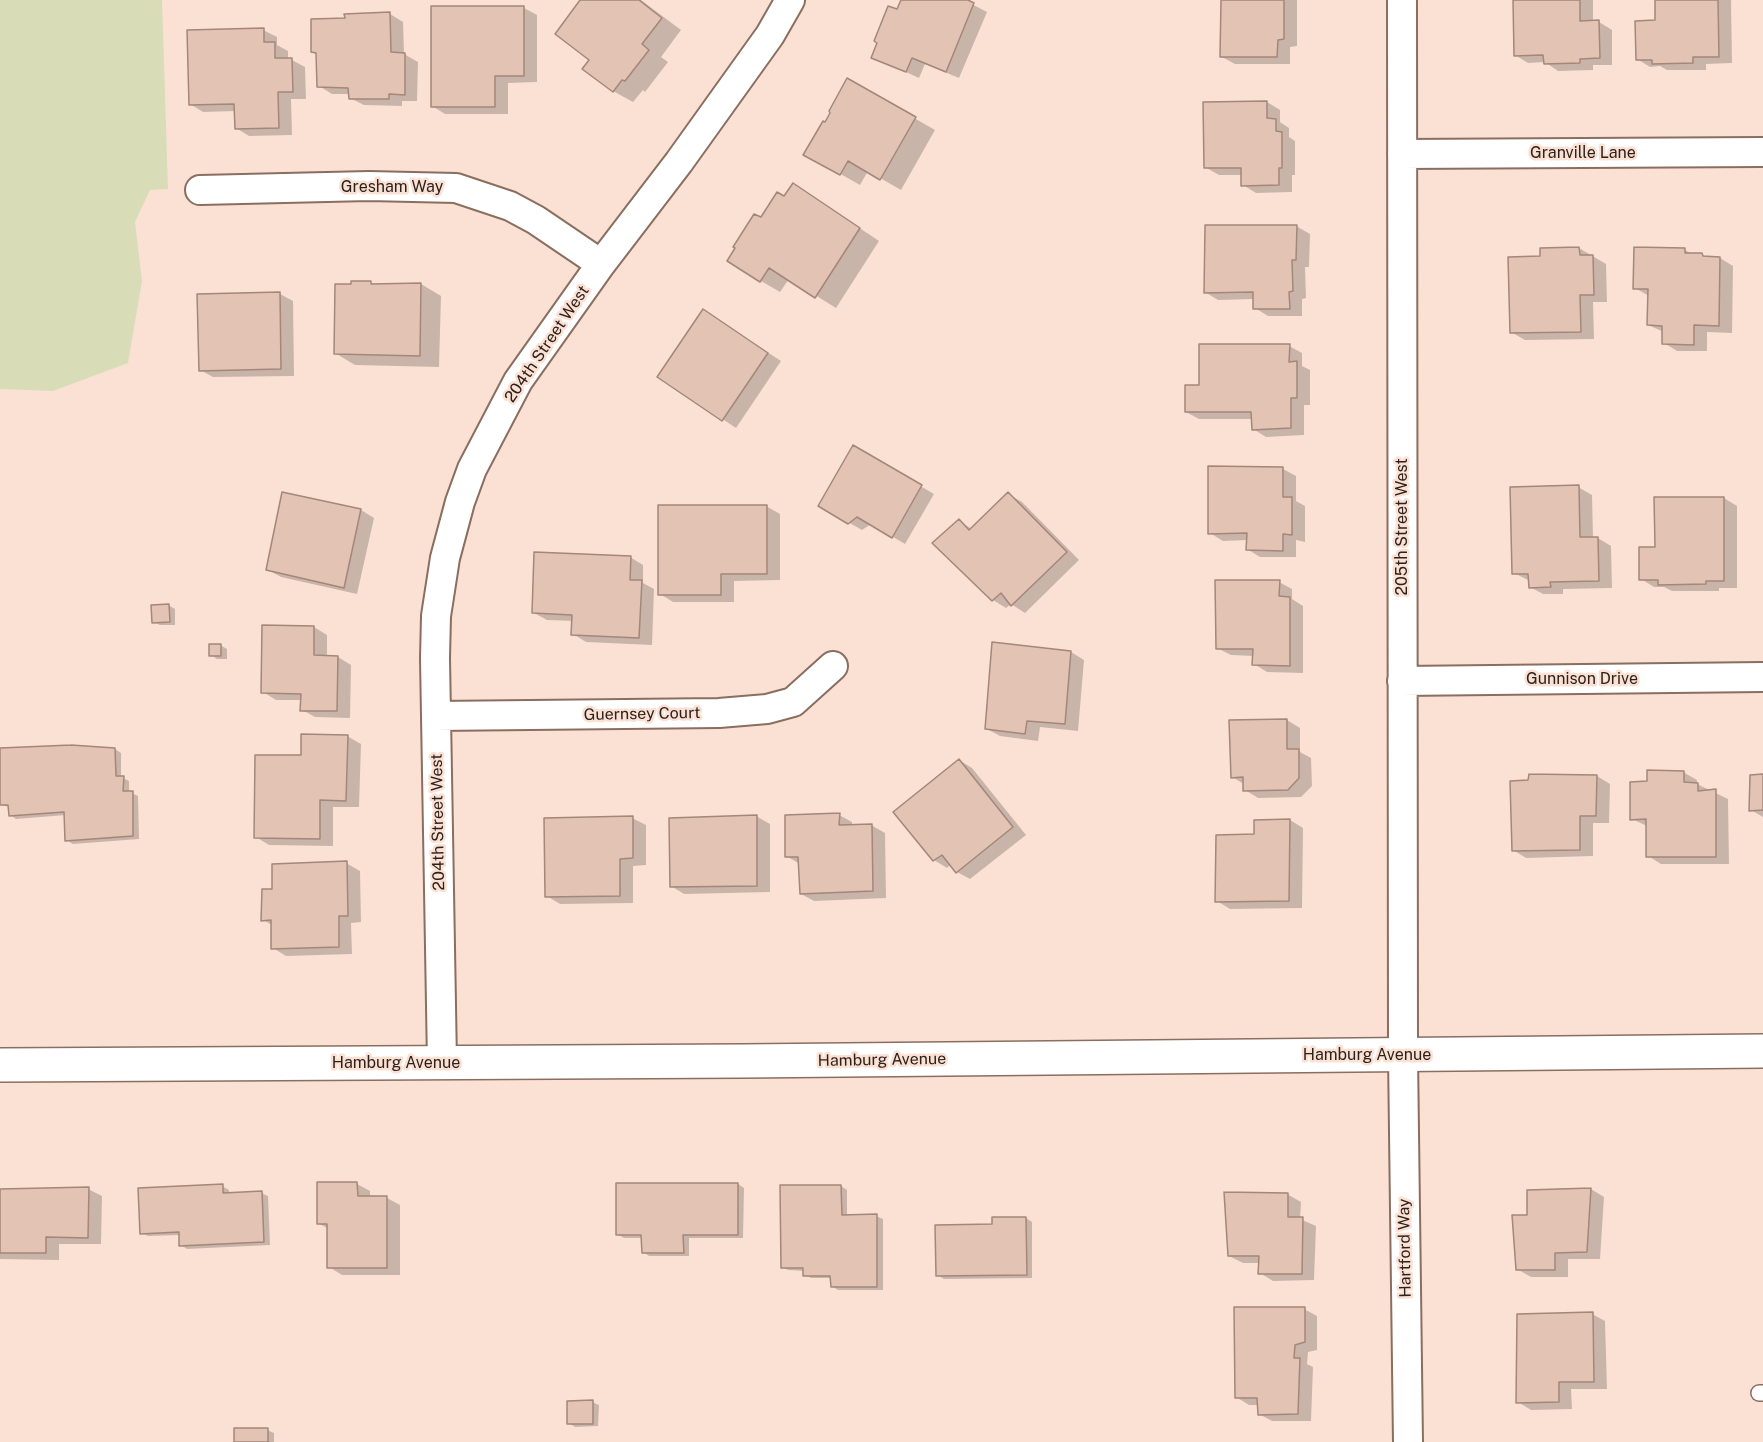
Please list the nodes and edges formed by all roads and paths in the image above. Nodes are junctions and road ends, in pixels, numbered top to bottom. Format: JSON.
{"nodes":[{"id":1,"x":790,"y":0,"type":"edge"},
{"id":2,"x":1402,"y":0,"type":"edge"},
{"id":3,"x":1763,"y":152,"type":"edge"},
{"id":4,"x":1402,"y":154,"type":"junction"},
{"id":5,"x":200,"y":190,"type":"dead end"},
{"id":6,"x":601,"y":264,"type":"junction"},
{"id":7,"x":833,"y":666,"type":"dead end"},
{"id":8,"x":1763,"y":677,"type":"edge"},
{"id":9,"x":1402,"y":681,"type":"junction"},
{"id":10,"x":436,"y":716,"type":"junction"},
{"id":11,"x":1763,"y":1051,"type":"edge"},
{"id":12,"x":1403,"y":1054,"type":"junction"},
{"id":13,"x":442,"y":1063,"type":"junction"},
{"id":14,"x":0,"y":1065,"type":"edge"},
{"id":15,"x":1408,"y":1442,"type":"edge"}],
"edges":[{"from":1,"to":6,"type":"street","name":"204th Street West"},
{"from":2,"to":4,"type":"street","name":"205th Street West"},
{"from":3,"to":4,"type":"street","name":"Granville Lane"},
{"from":4,"to":9,"type":"street","name":"205th Street West"},
{"from":5,"to":6,"type":"street","name":"Gresham Way"},
{"from":6,"to":10,"type":"street","name":"204th Street West"},
{"from":7,"to":10,"type":"street","name":"Guernsey Court"},
{"from":8,"to":9,"type":"street","name":"Gunnison Drive"},
{"from":9,"to":12,"type":"street","name":"205th Street West"},
{"from":10,"to":13,"type":"street","name":"204th Street West"},
{"from":11,"to":12,"type":"street","name":"Hamburg Avenue"},
{"from":12,"to":13,"type":"street","name":"Hamburg Avenue"},
{"from":12,"to":15,"type":"street","name":"Hartford Way"},
{"from":13,"to":14,"type":"street","name":"Hamburg Avenue"}]}
